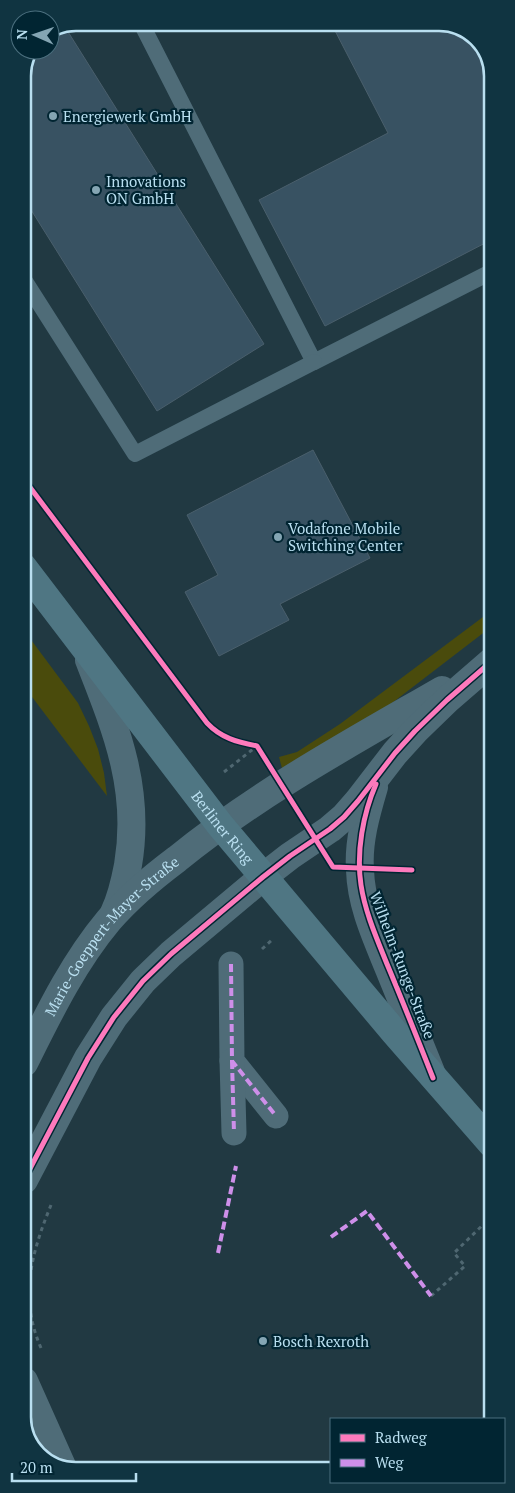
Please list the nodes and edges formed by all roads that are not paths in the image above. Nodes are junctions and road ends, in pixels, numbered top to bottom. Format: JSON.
{"nodes":[{"id":1,"x":145,"y":31,"type":"edge"},
{"id":2,"x":484,"y":276,"type":"edge"},
{"id":3,"x":31,"y":291,"type":"edge"},
{"id":4,"x":314,"y":362,"type":"junction"},
{"id":5,"x":31,"y":578,"type":"edge"},
{"id":6,"x":86,"y":650,"type":"junction"},
{"id":7,"x":484,"y":666,"type":"edge"},
{"id":8,"x":484,"y":668,"type":"edge"},
{"id":9,"x":381,"y":771,"type":"junction"},
{"id":10,"x":220,"y":825,"type":"junction"},
{"id":11,"x":262,"y":877,"type":"junction"},
{"id":12,"x":111,"y":918,"type":"junction"},
{"id":13,"x":231,"y":964,"type":"dead end"},
{"id":14,"x":31,"y":1049,"type":"edge"},
{"id":15,"x":232,"y":1061,"type":"junction"},
{"id":16,"x":434,"y":1078,"type":"junction"},
{"id":17,"x":276,"y":1116,"type":"dead end"},
{"id":18,"x":234,"y":1133,"type":"dead end"},
{"id":19,"x":484,"y":1135,"type":"edge"},
{"id":20,"x":31,"y":1167,"type":"edge"},
{"id":21,"x":31,"y":1397,"type":"edge"},
{"id":22,"x":58,"y":1458,"type":"edge"}],
"edges":[{"from":1,"to":4,"type":"lane"},
{"from":2,"to":4,"type":"lane"},
{"from":3,"to":4,"type":"lane"},
{"from":5,"to":6,"type":"main road","name":"Berliner Ring"},
{"from":6,"to":10,"type":"main road","name":"Berliner Ring"},
{"from":6,"to":12,"type":"street"},
{"from":7,"to":10,"type":"street","name":"Wilhelm-Runge-Straße"},
{"from":8,"to":9,"type":"street","name":"Wilhelm-Runge-Straße"},
{"from":9,"to":11,"type":"street","name":"Wilhelm-Runge-Straße"},
{"from":9,"to":16,"type":"street","name":"Wilhelm-Runge-Straße"},
{"from":10,"to":11,"type":"main road","name":"Berliner Ring"},
{"from":10,"to":12,"type":"street","name":"Marie-Goeppert-Mayer-Straße"},
{"from":11,"to":16,"type":"main road","name":"Berliner Ring"},
{"from":11,"to":20,"type":"street"},
{"from":12,"to":14,"type":"street","name":"Marie-Goeppert-Mayer-Straße"},
{"from":13,"to":15,"type":"street"},
{"from":15,"to":17,"type":"street"},
{"from":15,"to":18,"type":"street"},
{"from":16,"to":19,"type":"main road","name":"Berliner Ring"},
{"from":21,"to":22,"type":"street"}]}
